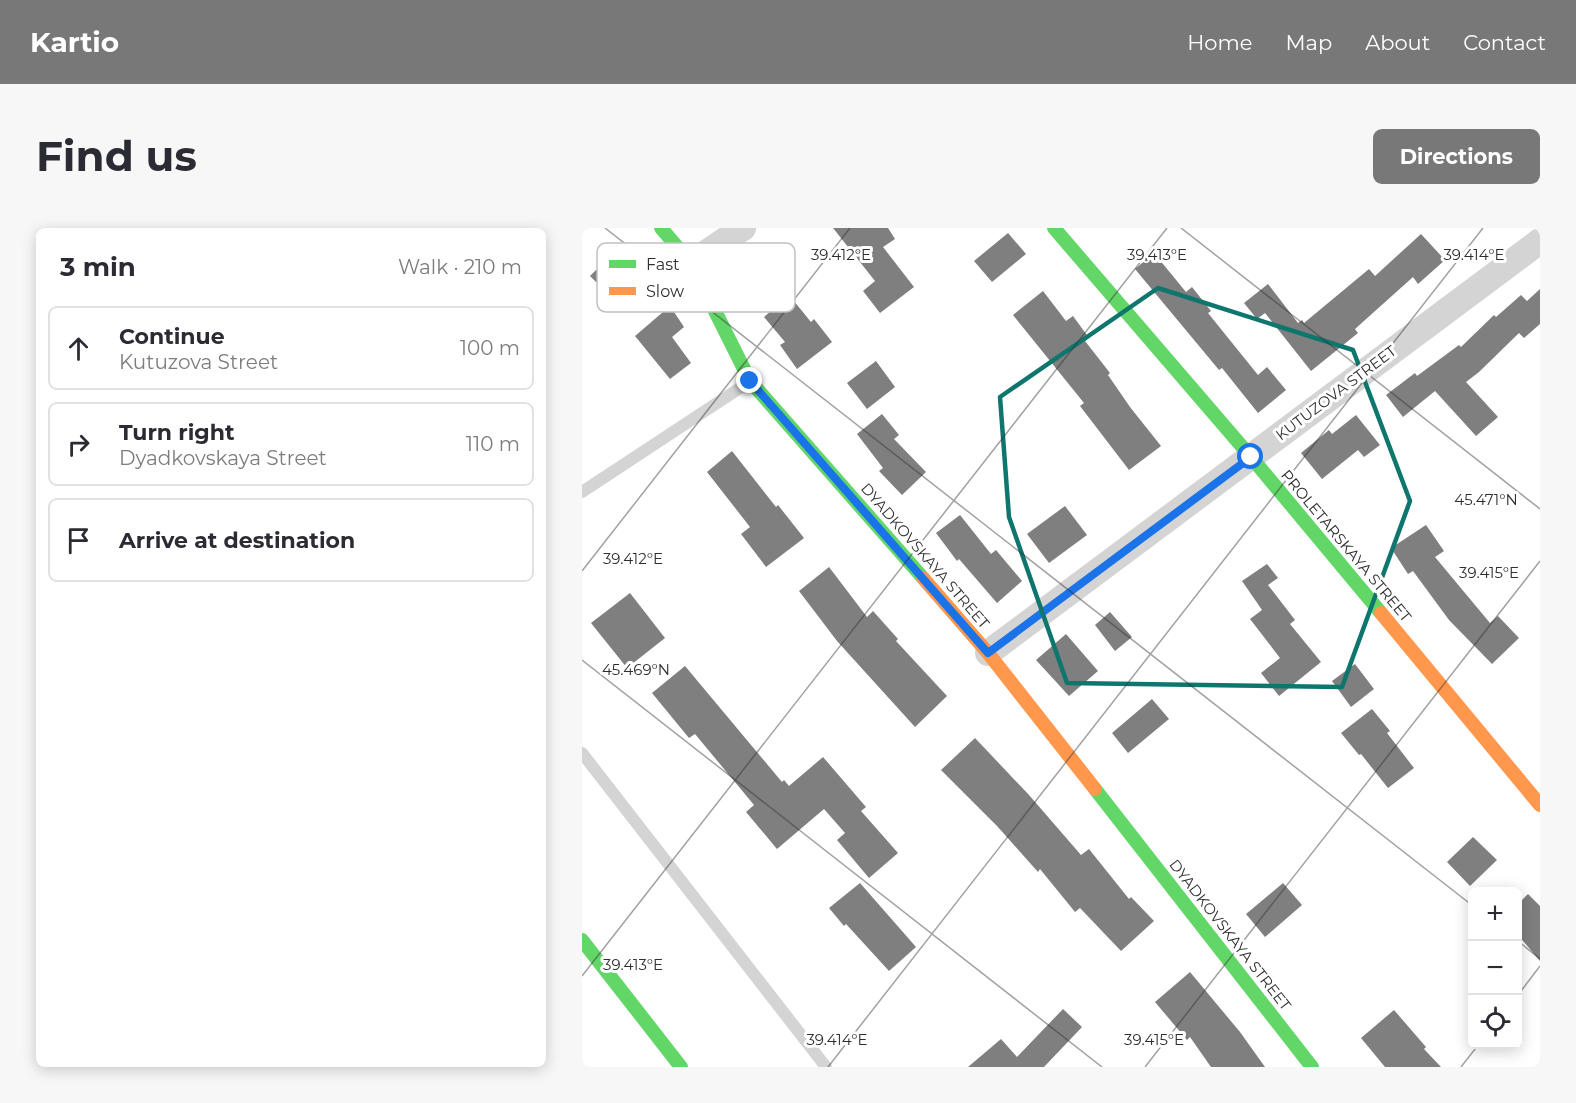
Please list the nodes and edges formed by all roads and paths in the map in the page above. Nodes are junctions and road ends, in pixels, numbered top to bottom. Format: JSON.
{"nodes":[{"id":1,"x":661,"y":228,"type":"edge"},
{"id":2,"x":743,"y":228,"type":"edge"},
{"id":3,"x":1054,"y":228,"type":"edge"},
{"id":4,"x":1540,"y":241,"type":"edge"},
{"id":5,"x":674,"y":243,"type":"edge"},
{"id":6,"x":721,"y":243,"type":"edge"},
{"id":7,"x":716,"y":312,"type":"edge"},
{"id":8,"x":750,"y":381,"type":"junction"},
{"id":9,"x":1251,"y":457,"type":"junction"},
{"id":10,"x":582,"y":492,"type":"edge"},
{"id":11,"x":988,"y":653,"type":"junction"},
{"id":12,"x":582,"y":753,"type":"edge"},
{"id":13,"x":1540,"y":805,"type":"edge"},
{"id":14,"x":582,"y":940,"type":"edge"},
{"id":15,"x":681,"y":1067,"type":"edge"},
{"id":16,"x":826,"y":1067,"type":"edge"},
{"id":17,"x":1312,"y":1067,"type":"edge"}],
"edges":[{"from":1,"to":5,"type":"street","name":"DYADKOVSKAYA STREET"},
{"from":2,"to":6,"type":"street"},
{"from":3,"to":9,"type":"street","name":"PROLETARSKAYA STREET"},
{"from":4,"to":9,"type":"street","name":"KUTUZOVA STREET"},
{"from":7,"to":8,"type":"street","name":"DYADKOVSKAYA STREET"},
{"from":8,"to":10,"type":"lane"},
{"from":8,"to":11,"type":"street","name":"DYADKOVSKAYA STREET"},
{"from":9,"to":11,"type":"street","name":"KUTUZOVA STREET"},
{"from":9,"to":13,"type":"street","name":"PROLETARSKAYA STREET"},
{"from":11,"to":17,"type":"street","name":"DYADKOVSKAYA STREET"},
{"from":12,"to":16,"type":"lane"},
{"from":14,"to":15,"type":"street"}]}
